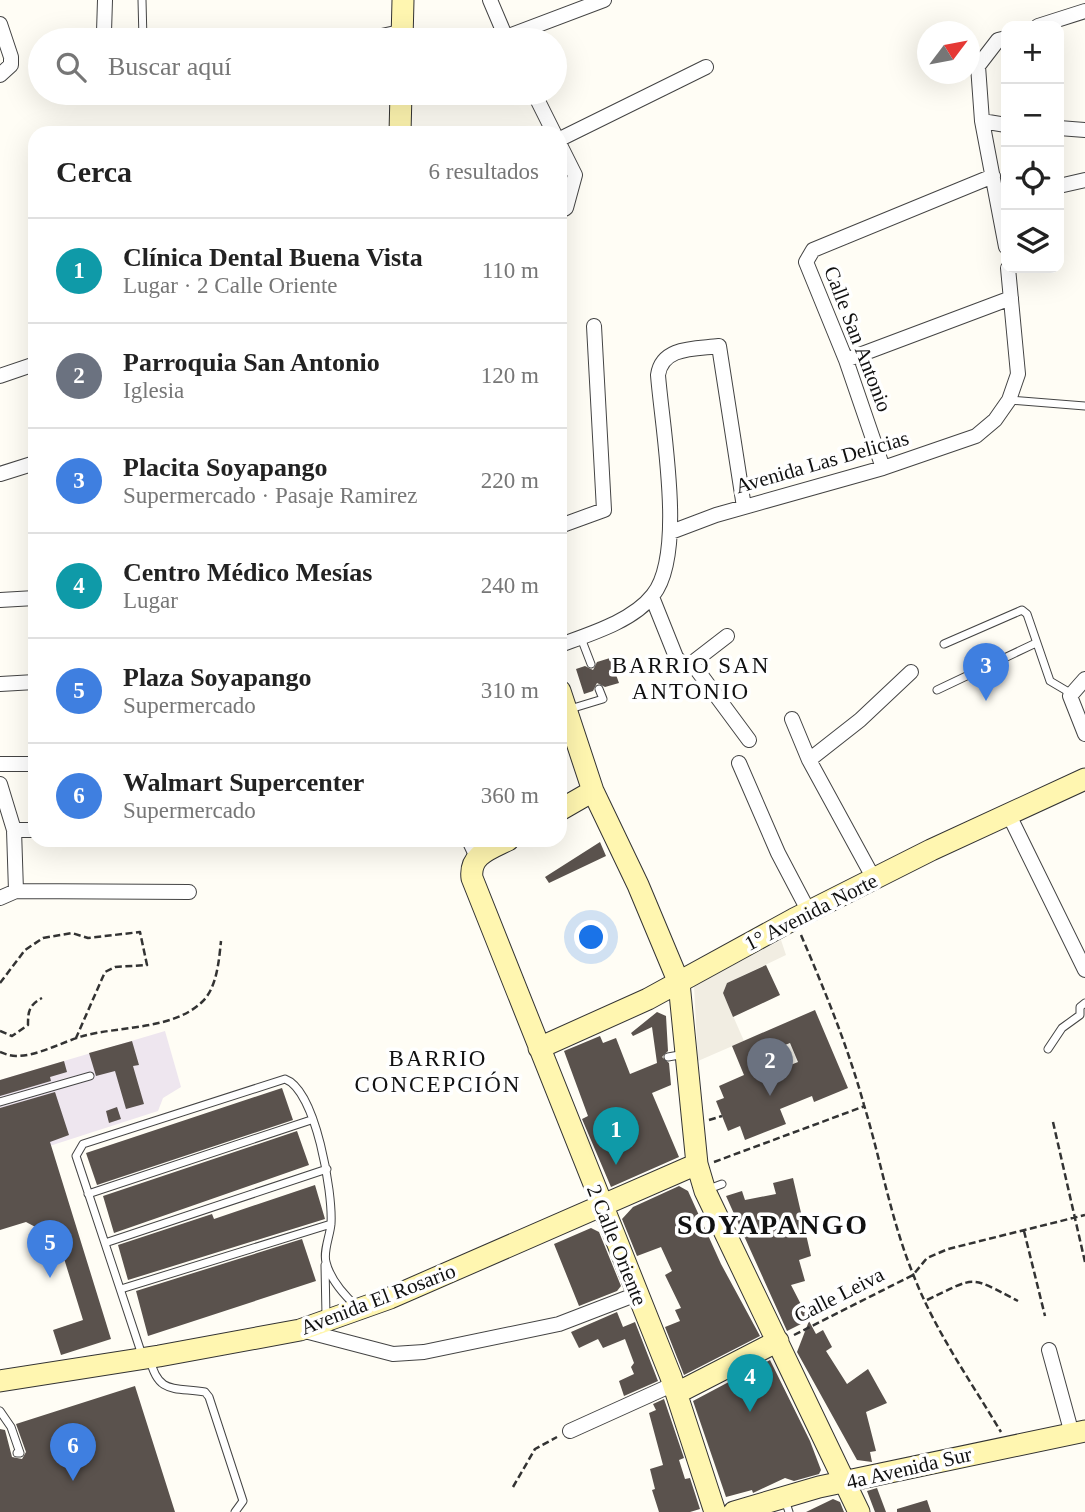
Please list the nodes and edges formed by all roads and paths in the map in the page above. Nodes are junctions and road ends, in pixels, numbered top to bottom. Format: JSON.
{"nodes":[{"id":1,"x":105,"y":0,"type":"edge"},
{"id":2,"x":142,"y":0,"type":"edge"},
{"id":3,"x":403,"y":0,"type":"edge"},
{"id":4,"x":490,"y":0,"type":"edge"},
{"id":5,"x":604,"y":0,"type":"edge"},
{"id":6,"x":575,"y":6,"type":"edge"},
{"id":7,"x":1085,"y":11,"type":"edge"},
{"id":8,"x":1054,"y":21,"type":"edge"},
{"id":9,"x":0,"y":24,"type":"edge"},
{"id":10,"x":104,"y":28,"type":"edge"},
{"id":11,"x":143,"y":28,"type":"edge"},
{"id":12,"x":402,"y":28,"type":"edge"},
{"id":13,"x":500,"y":28,"type":"edge"},
{"id":14,"x":529,"y":28,"type":"edge"},
{"id":15,"x":1001,"y":39,"type":"edge"},
{"id":16,"x":706,"y":67,"type":"dead end"},
{"id":17,"x":0,"y":75,"type":"edge"},
{"id":18,"x":401,"y":105,"type":"edge"},
{"id":19,"x":540,"y":105,"type":"edge"},
{"id":20,"x":982,"y":121,"type":"junction"},
{"id":21,"x":1001,"y":123,"type":"edge"},
{"id":22,"x":400,"y":126,"type":"edge"},
{"id":23,"x":550,"y":126,"type":"edge"},
{"id":24,"x":1064,"y":128,"type":"edge"},
{"id":25,"x":1085,"y":130,"type":"edge"},
{"id":26,"x":567,"y":136,"type":"edge"},
{"id":27,"x":567,"y":159,"type":"edge"},
{"id":28,"x":993,"y":176,"type":"junction"},
{"id":29,"x":1085,"y":180,"type":"edge"},
{"id":30,"x":1064,"y":185,"type":"edge"},
{"id":31,"x":1001,"y":195,"type":"edge"},
{"id":32,"x":567,"y":204,"type":"edge"},
{"id":33,"x":1008,"y":273,"type":"edge"},
{"id":34,"x":1011,"y":298,"type":"junction"},
{"id":35,"x":594,"y":326,"type":"dead end"},
{"id":36,"x":846,"y":360,"type":"junction"},
{"id":37,"x":28,"y":367,"type":"edge"},
{"id":38,"x":0,"y":376,"type":"edge"},
{"id":39,"x":1009,"y":400,"type":"junction"},
{"id":40,"x":1085,"y":406,"type":"edge"},
{"id":41,"x":28,"y":465,"type":"edge"},
{"id":42,"x":883,"y":468,"type":"junction"},
{"id":43,"x":0,"y":474,"type":"edge"},
{"id":44,"x":744,"y":507,"type":"junction"},
{"id":45,"x":567,"y":523,"type":"edge"},
{"id":46,"x":671,"y":532,"type":"junction"},
{"id":47,"x":652,"y":597,"type":"junction"},
{"id":48,"x":28,"y":598,"type":"edge"},
{"id":49,"x":0,"y":600,"type":"edge"},
{"id":50,"x":727,"y":636,"type":"dead end"},
{"id":51,"x":581,"y":638,"type":"junction"},
{"id":52,"x":567,"y":643,"type":"edge"},
{"id":53,"x":1037,"y":643,"type":"junction"},
{"id":54,"x":944,"y":644,"type":"dead end"},
{"id":55,"x":692,"y":663,"type":"junction"},
{"id":56,"x":591,"y":664,"type":"dead end"},
{"id":57,"x":911,"y":673,"type":"dead end"},
{"id":58,"x":1085,"y":679,"type":"edge"},
{"id":59,"x":28,"y":682,"type":"edge"},
{"id":60,"x":0,"y":684,"type":"edge"},
{"id":61,"x":599,"y":689,"type":"dead end"},
{"id":62,"x":937,"y":690,"type":"dead end"},
{"id":63,"x":1072,"y":694,"type":"junction"},
{"id":64,"x":567,"y":701,"type":"edge"},
{"id":65,"x":567,"y":713,"type":"edge"},
{"id":66,"x":792,"y":719,"type":"dead end"},
{"id":67,"x":1085,"y":734,"type":"edge"},
{"id":68,"x":749,"y":740,"type":"dead end"},
{"id":69,"x":810,"y":760,"type":"junction"},
{"id":70,"x":739,"y":763,"type":"dead end"},
{"id":71,"x":0,"y":764,"type":"edge"},
{"id":72,"x":28,"y":764,"type":"edge"},
{"id":73,"x":1085,"y":779,"type":"edge"},
{"id":74,"x":0,"y":784,"type":"edge"},
{"id":75,"x":593,"y":791,"type":"junction"},
{"id":76,"x":567,"y":806,"type":"edge"},
{"id":77,"x":1009,"y":815,"type":"junction"},
{"id":78,"x":14,"y":830,"type":"junction"},
{"id":79,"x":28,"y":830,"type":"edge"},
{"id":80,"x":473,"y":849,"type":"edge"},
{"id":81,"x":874,"y":879,"type":"junction"},
{"id":82,"x":16,"y":891,"type":"junction"},
{"id":83,"x":189,"y":892,"type":"dead end"},
{"id":84,"x":0,"y":898,"type":"edge"},
{"id":85,"x":802,"y":915,"type":"junction"},
{"id":86,"x":220,"y":941,"type":"dead end"},
{"id":87,"x":1085,"y":970,"type":"edge"},
{"id":88,"x":0,"y":983,"type":"edge"},
{"id":89,"x":679,"y":983,"type":"junction"},
{"id":90,"x":42,"y":998,"type":"dead end"},
{"id":91,"x":1081,"y":1009,"type":"edge"},
{"id":92,"x":0,"y":1031,"type":"edge"},
{"id":93,"x":76,"y":1038,"type":"junction"},
{"id":94,"x":539,"y":1048,"type":"junction"},
{"id":95,"x":1048,"y":1049,"type":"dead end"},
{"id":96,"x":0,"y":1052,"type":"edge"},
{"id":97,"x":90,"y":1076,"type":"dead end"},
{"id":98,"x":0,"y":1102,"type":"edge"},
{"id":99,"x":865,"y":1106,"type":"junction"},
{"id":100,"x":722,"y":1116,"type":"dead end"},
{"id":101,"x":311,"y":1119,"type":"junction"},
{"id":102,"x":699,"y":1122,"type":"junction"},
{"id":103,"x":1053,"y":1122,"type":"dead end"},
{"id":104,"x":697,"y":1164,"type":"junction"},
{"id":105,"x":327,"y":1169,"type":"junction"},
{"id":106,"x":88,"y":1194,"type":"junction"},
{"id":107,"x":602,"y":1207,"type":"junction"},
{"id":108,"x":1085,"y":1215,"type":"edge"},
{"id":109,"x":1074,"y":1218,"type":"junction"},
{"id":110,"x":331,"y":1224,"type":"junction"},
{"id":111,"x":1024,"y":1231,"type":"junction"},
{"id":112,"x":105,"y":1243,"type":"junction"},
{"id":113,"x":325,"y":1261,"type":"junction"},
{"id":114,"x":1085,"y":1262,"type":"edge"},
{"id":115,"x":913,"y":1275,"type":"junction"},
{"id":116,"x":121,"y":1289,"type":"junction"},
{"id":117,"x":637,"y":1294,"type":"junction"},
{"id":118,"x":927,"y":1300,"type":"junction"},
{"id":119,"x":1018,"y":1301,"type":"dead end"},
{"id":120,"x":359,"y":1309,"type":"junction"},
{"id":121,"x":1045,"y":1316,"type":"dead end"},
{"id":122,"x":326,"y":1320,"type":"junction"},
{"id":123,"x":300,"y":1330,"type":"junction"},
{"id":124,"x":778,"y":1340,"type":"junction"},
{"id":125,"x":1049,"y":1350,"type":"dead end"},
{"id":126,"x":146,"y":1358,"type":"junction"},
{"id":127,"x":0,"y":1381,"type":"edge"},
{"id":128,"x":676,"y":1389,"type":"junction"},
{"id":129,"x":0,"y":1411,"type":"edge"},
{"id":130,"x":570,"y":1431,"type":"joint"},
{"id":131,"x":1079,"y":1433,"type":"edge"},
{"id":132,"x":1010,"y":1447,"type":"junction"},
{"id":133,"x":18,"y":1453,"type":"dead end"},
{"id":134,"x":846,"y":1482,"type":"junction"},
{"id":135,"x":513,"y":1487,"type":"dead end"},
{"id":136,"x":786,"y":1504,"type":"edge"},
{"id":137,"x":235,"y":1512,"type":"edge"},
{"id":138,"x":715,"y":1512,"type":"edge"},
{"id":139,"x":734,"y":1512,"type":"edge"},
{"id":140,"x":859,"y":1512,"type":"edge"}],
"edges":[{"from":1,"to":10,"type":"street"},
{"from":2,"to":11,"type":"lane"},
{"from":3,"to":12,"type":"main road"},
{"from":4,"to":13,"type":"street"},
{"from":5,"to":6,"type":"street"},
{"from":6,"to":14,"type":"street"},
{"from":7,"to":8,"type":"street"},
{"from":9,"to":17,"type":"street"},
{"from":15,"to":20,"type":"street"},
{"from":16,"to":26,"type":"street"},
{"from":18,"to":22,"type":"main road"},
{"from":19,"to":23,"type":"street"},
{"from":20,"to":21,"type":"street"},
{"from":20,"to":28,"type":"street"},
{"from":24,"to":25,"type":"street"},
{"from":27,"to":32,"type":"street"},
{"from":28,"to":31,"type":"street"},
{"from":28,"to":36,"type":"street","name":"Calle San Antonio"},
{"from":29,"to":30,"type":"street"},
{"from":33,"to":34,"type":"street","name":"Avenida Las Delicias"},
{"from":34,"to":36,"type":"street"},
{"from":34,"to":39,"type":"street","name":"Avenida Las Delicias"},
{"from":35,"to":45,"type":"street"},
{"from":36,"to":42,"type":"street","name":"Calle San Antonio"},
{"from":37,"to":38,"type":"street"},
{"from":39,"to":40,"type":"lane"},
{"from":39,"to":42,"type":"street","name":"Avenida Las Delicias"},
{"from":41,"to":43,"type":"street"},
{"from":42,"to":44,"type":"street","name":"Avenida Las Delicias"},
{"from":44,"to":46,"type":"street","name":"Avenida Las Delicias"},
{"from":44,"to":46,"type":"street"},
{"from":46,"to":47,"type":"street"},
{"from":47,"to":51,"type":"street"},
{"from":47,"to":55,"type":"street"},
{"from":48,"to":49,"type":"street"},
{"from":50,"to":55,"type":"street"},
{"from":51,"to":52,"type":"street"},
{"from":51,"to":56,"type":"lane"},
{"from":53,"to":54,"type":"lane"},
{"from":53,"to":62,"type":"lane"},
{"from":53,"to":63,"type":"lane"},
{"from":55,"to":68,"type":"street"},
{"from":57,"to":69,"type":"street"},
{"from":58,"to":63,"type":"street"},
{"from":59,"to":60,"type":"street"},
{"from":61,"to":64,"type":"lane"},
{"from":63,"to":67,"type":"street"},
{"from":65,"to":75,"type":"main road"},
{"from":66,"to":69,"type":"street"},
{"from":69,"to":81,"type":"street"},
{"from":70,"to":85,"type":"street"},
{"from":71,"to":72,"type":"street"},
{"from":73,"to":77,"type":"main road","name":"1° Avenida Norte"},
{"from":74,"to":78,"type":"street"},
{"from":75,"to":76,"type":"main road"},
{"from":75,"to":89,"type":"main road"},
{"from":77,"to":81,"type":"main road","name":"1° Avenida Norte"},
{"from":77,"to":87,"type":"street"},
{"from":78,"to":79,"type":"street"},
{"from":78,"to":82,"type":"street"},
{"from":80,"to":94,"type":"main road","name":"2 Calle Oriente"},
{"from":81,"to":85,"type":"main road","name":"1° Avenida Norte"},
{"from":82,"to":83,"type":"street"},
{"from":82,"to":84,"type":"street"},
{"from":85,"to":89,"type":"main road","name":"1° Avenida Norte"},
{"from":85,"to":99,"type":"path"},
{"from":86,"to":93,"type":"path"},
{"from":88,"to":93,"type":"path"},
{"from":89,"to":94,"type":"main road","name":"1° Avenida Norte"},
{"from":89,"to":102,"type":"main road"},
{"from":90,"to":92,"type":"path"},
{"from":91,"to":95,"type":"lane"},
{"from":93,"to":96,"type":"path"},
{"from":94,"to":107,"type":"main road","name":"2 Calle Oriente"},
{"from":97,"to":98,"type":"lane"},
{"from":99,"to":104,"type":"path"},
{"from":99,"to":115,"type":"path"},
{"from":100,"to":102,"type":"path"},
{"from":101,"to":105,"type":"lane"},
{"from":101,"to":106,"type":"lane"},
{"from":101,"to":106,"type":"lane"},
{"from":102,"to":104,"type":"main road"},
{"from":103,"to":109,"type":"path"},
{"from":104,"to":107,"type":"main road","name":"Avenida El Rosario"},
{"from":104,"to":124,"type":"main road"},
{"from":105,"to":110,"type":"lane"},
{"from":105,"to":112,"type":"lane"},
{"from":106,"to":112,"type":"lane"},
{"from":107,"to":117,"type":"main road","name":"2 Calle Oriente"},
{"from":107,"to":120,"type":"main road","name":"Avenida El Rosario"},
{"from":108,"to":109,"type":"path","name":"Calle Leiva"},
{"from":109,"to":111,"type":"path","name":"Calle Leiva"},
{"from":109,"to":114,"type":"path"},
{"from":110,"to":113,"type":"lane"},
{"from":110,"to":116,"type":"lane"},
{"from":111,"to":115,"type":"path","name":"Calle Leiva"},
{"from":111,"to":121,"type":"path"},
{"from":112,"to":116,"type":"lane"},
{"from":113,"to":120,"type":"lane"},
{"from":113,"to":122,"type":"lane"},
{"from":115,"to":118,"type":"path"},
{"from":115,"to":124,"type":"path","name":"Calle Leiva"},
{"from":116,"to":126,"type":"lane"},
{"from":117,"to":123,"type":"street"},
{"from":117,"to":128,"type":"main road","name":"2 Calle Oriente"},
{"from":118,"to":119,"type":"path"},
{"from":118,"to":132,"type":"path"},
{"from":120,"to":122,"type":"main road","name":"Avenida El Rosario"},
{"from":122,"to":123,"type":"main road","name":"Avenida El Rosario"},
{"from":123,"to":126,"type":"main road","name":"Avenida El Rosario"},
{"from":124,"to":128,"type":"main road"},
{"from":124,"to":134,"type":"main road"},
{"from":125,"to":131,"type":"street"},
{"from":126,"to":127,"type":"main road","name":"Avenida El Rosario"},
{"from":126,"to":137,"type":"lane"},
{"from":128,"to":130,"type":"street"},
{"from":128,"to":138,"type":"main road","name":"2 Calle Oriente"},
{"from":129,"to":133,"type":"lane"},
{"from":130,"to":135,"type":"path"},
{"from":131,"to":132,"type":"main road","name":"4a Avenida Sur"},
{"from":132,"to":134,"type":"main road","name":"4a Avenida Sur"},
{"from":134,"to":136,"type":"main road","name":"4a Avenida Sur"},
{"from":134,"to":140,"type":"main road"},
{"from":136,"to":139,"type":"main road","name":"4a Avenida Sur"}]}
